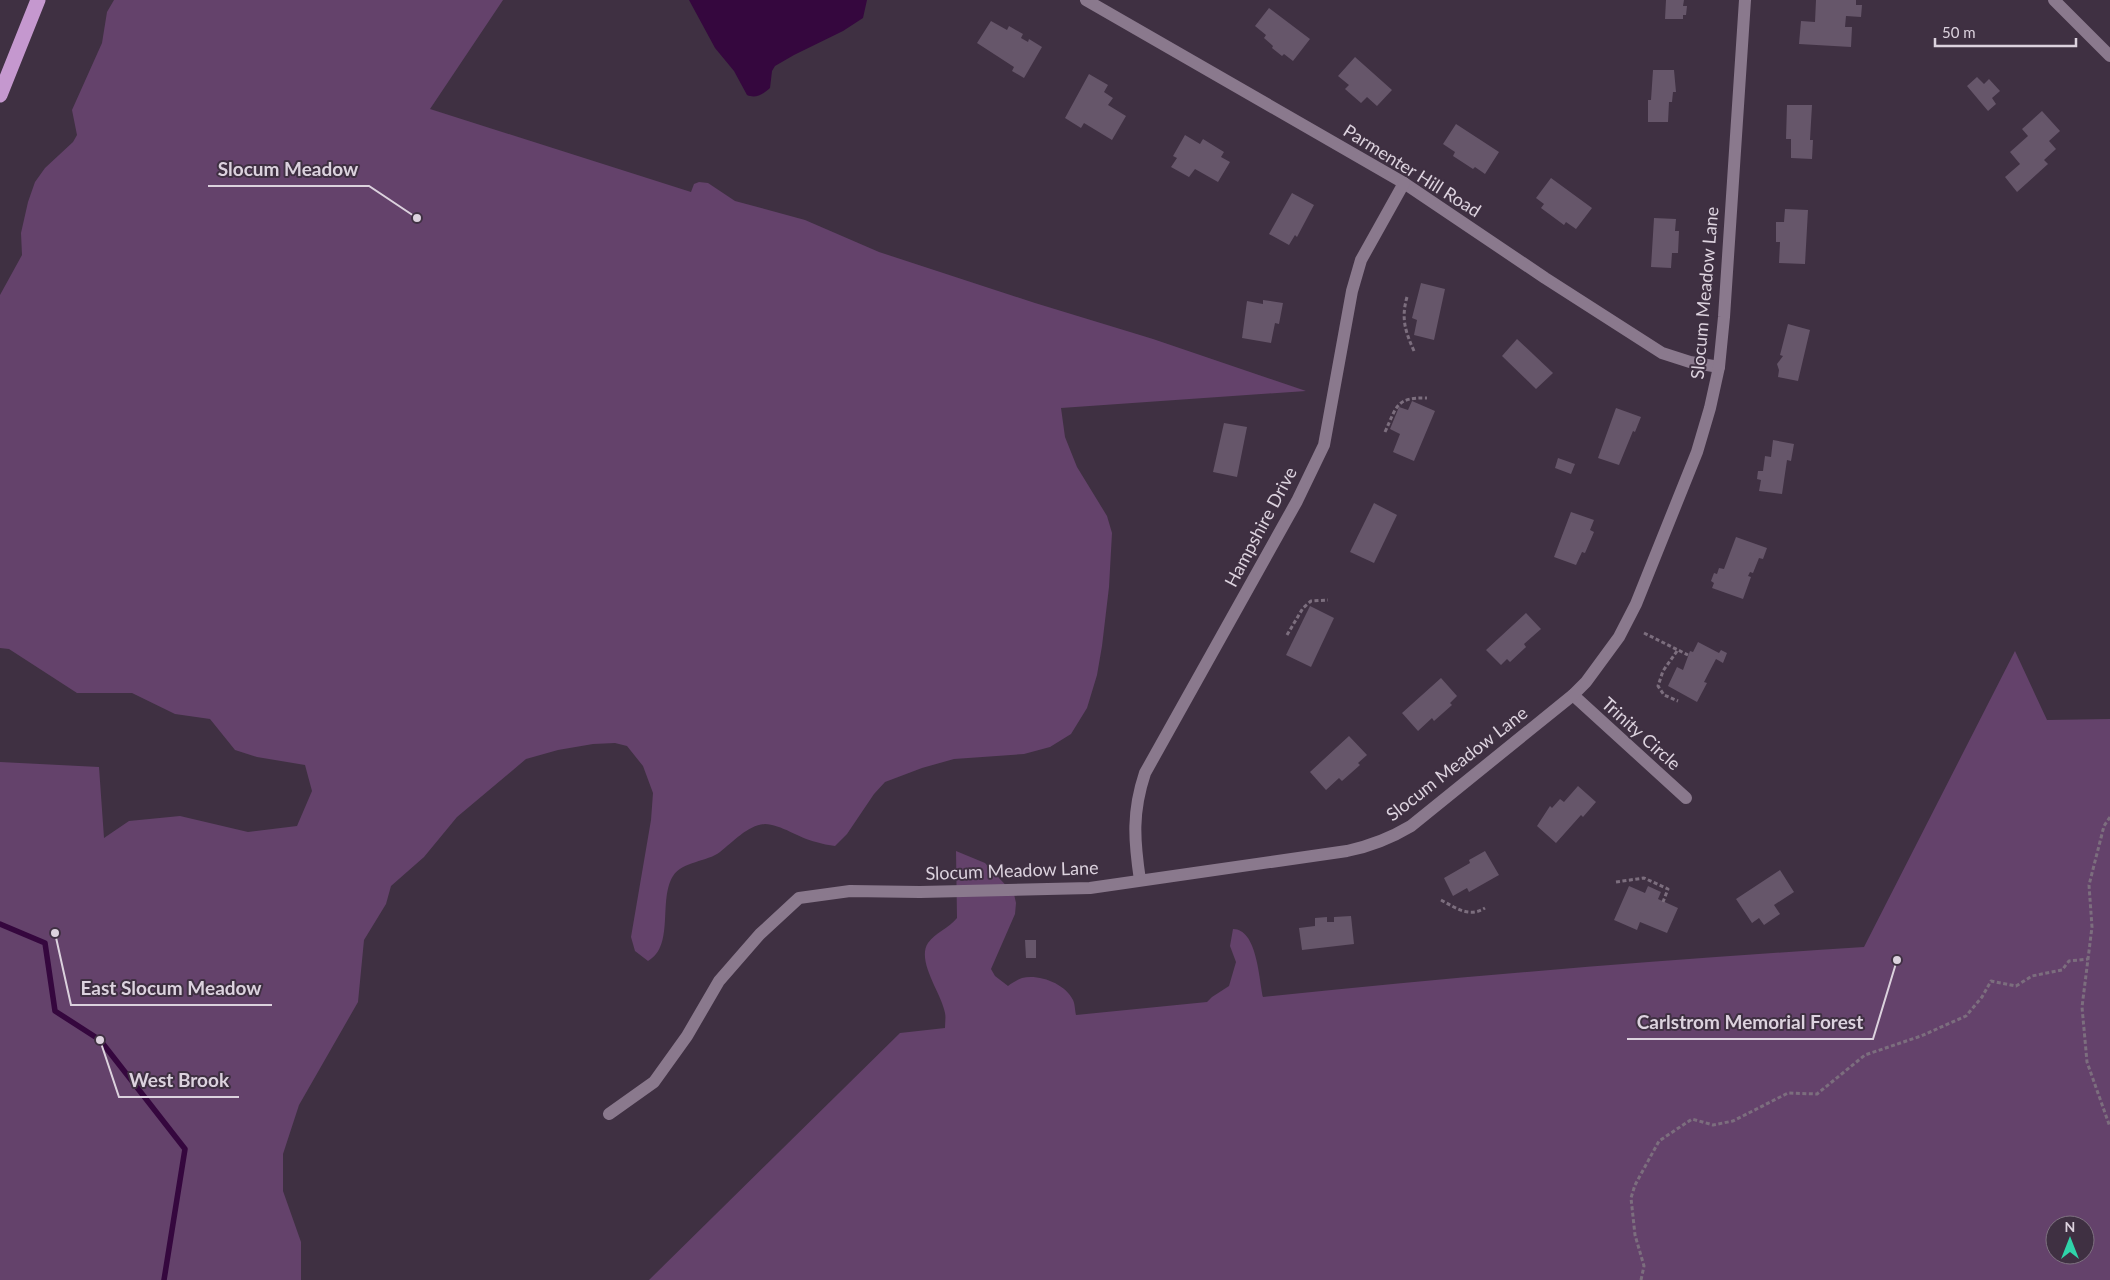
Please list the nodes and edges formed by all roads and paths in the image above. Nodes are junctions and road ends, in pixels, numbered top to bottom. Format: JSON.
{"nodes":[{"id":1,"x":38,"y":0,"type":"edge"},
{"id":2,"x":1086,"y":0,"type":"edge"},
{"id":3,"x":1745,"y":0,"type":"edge"},
{"id":4,"x":2054,"y":0,"type":"edge"},
{"id":5,"x":1103,"y":4,"type":"edge"},
{"id":6,"x":2110,"y":56,"type":"edge"},
{"id":7,"x":0,"y":95,"type":"edge"},
{"id":8,"x":1404,"y":183,"type":"junction"},
{"id":9,"x":1407,"y":297,"type":"dead end"},
{"id":10,"x":1414,"y":351,"type":"dead end"},
{"id":11,"x":1719,"y":367,"type":"junction"},
{"id":12,"x":1428,"y":398,"type":"dead end"},
{"id":13,"x":1385,"y":432,"type":"dead end"},
{"id":14,"x":1328,"y":600,"type":"dead end"},
{"id":15,"x":1644,"y":633,"type":"dead end"},
{"id":16,"x":1287,"y":634,"type":"dead end"},
{"id":17,"x":1678,"y":650,"type":"junction"},
{"id":18,"x":1688,"y":655,"type":"dead end"},
{"id":19,"x":1573,"y":695,"type":"junction"},
{"id":20,"x":1678,"y":701,"type":"dead end"},
{"id":21,"x":1686,"y":798,"type":"dead end"},
{"id":22,"x":2110,"y":816,"type":"edge"},
{"id":23,"x":1140,"y":880,"type":"junction"},
{"id":24,"x":1616,"y":882,"type":"dead end"},
{"id":25,"x":1441,"y":900,"type":"dead end"},
{"id":26,"x":1663,"y":902,"type":"dead end"},
{"id":27,"x":1485,"y":908,"type":"dead end"},
{"id":28,"x":2088,"y":959,"type":"junction"},
{"id":29,"x":610,"y":1114,"type":"dead end"},
{"id":30,"x":2110,"y":1127,"type":"edge"},
{"id":31,"x":1641,"y":1280,"type":"edge"}],
"edges":[{"from":1,"to":7,"type":"highway"},
{"from":2,"to":5,"type":"street","name":"Parmenter Hill Road"},
{"from":3,"to":11,"type":"street","name":"Slocum Meadow Lane"},
{"from":4,"to":6,"type":"street"},
{"from":5,"to":8,"type":"street","name":"Parmenter Hill Road"},
{"from":8,"to":11,"type":"street","name":"Parmenter Hill Road"},
{"from":8,"to":23,"type":"street","name":"Hampshire Drive"},
{"from":9,"to":10,"type":"path"},
{"from":11,"to":19,"type":"street","name":"Slocum Meadow Lane"},
{"from":12,"to":13,"type":"path"},
{"from":14,"to":16,"type":"path"},
{"from":15,"to":17,"type":"path"},
{"from":17,"to":18,"type":"path"},
{"from":17,"to":20,"type":"path"},
{"from":19,"to":21,"type":"street","name":"Trinity Circle"},
{"from":19,"to":23,"type":"street","name":"Slocum Meadow Lane"},
{"from":22,"to":28,"type":"path"},
{"from":23,"to":29,"type":"street","name":"Slocum Meadow Lane"},
{"from":24,"to":26,"type":"path"},
{"from":25,"to":27,"type":"path"},
{"from":28,"to":30,"type":"path"},
{"from":28,"to":31,"type":"path"}]}
